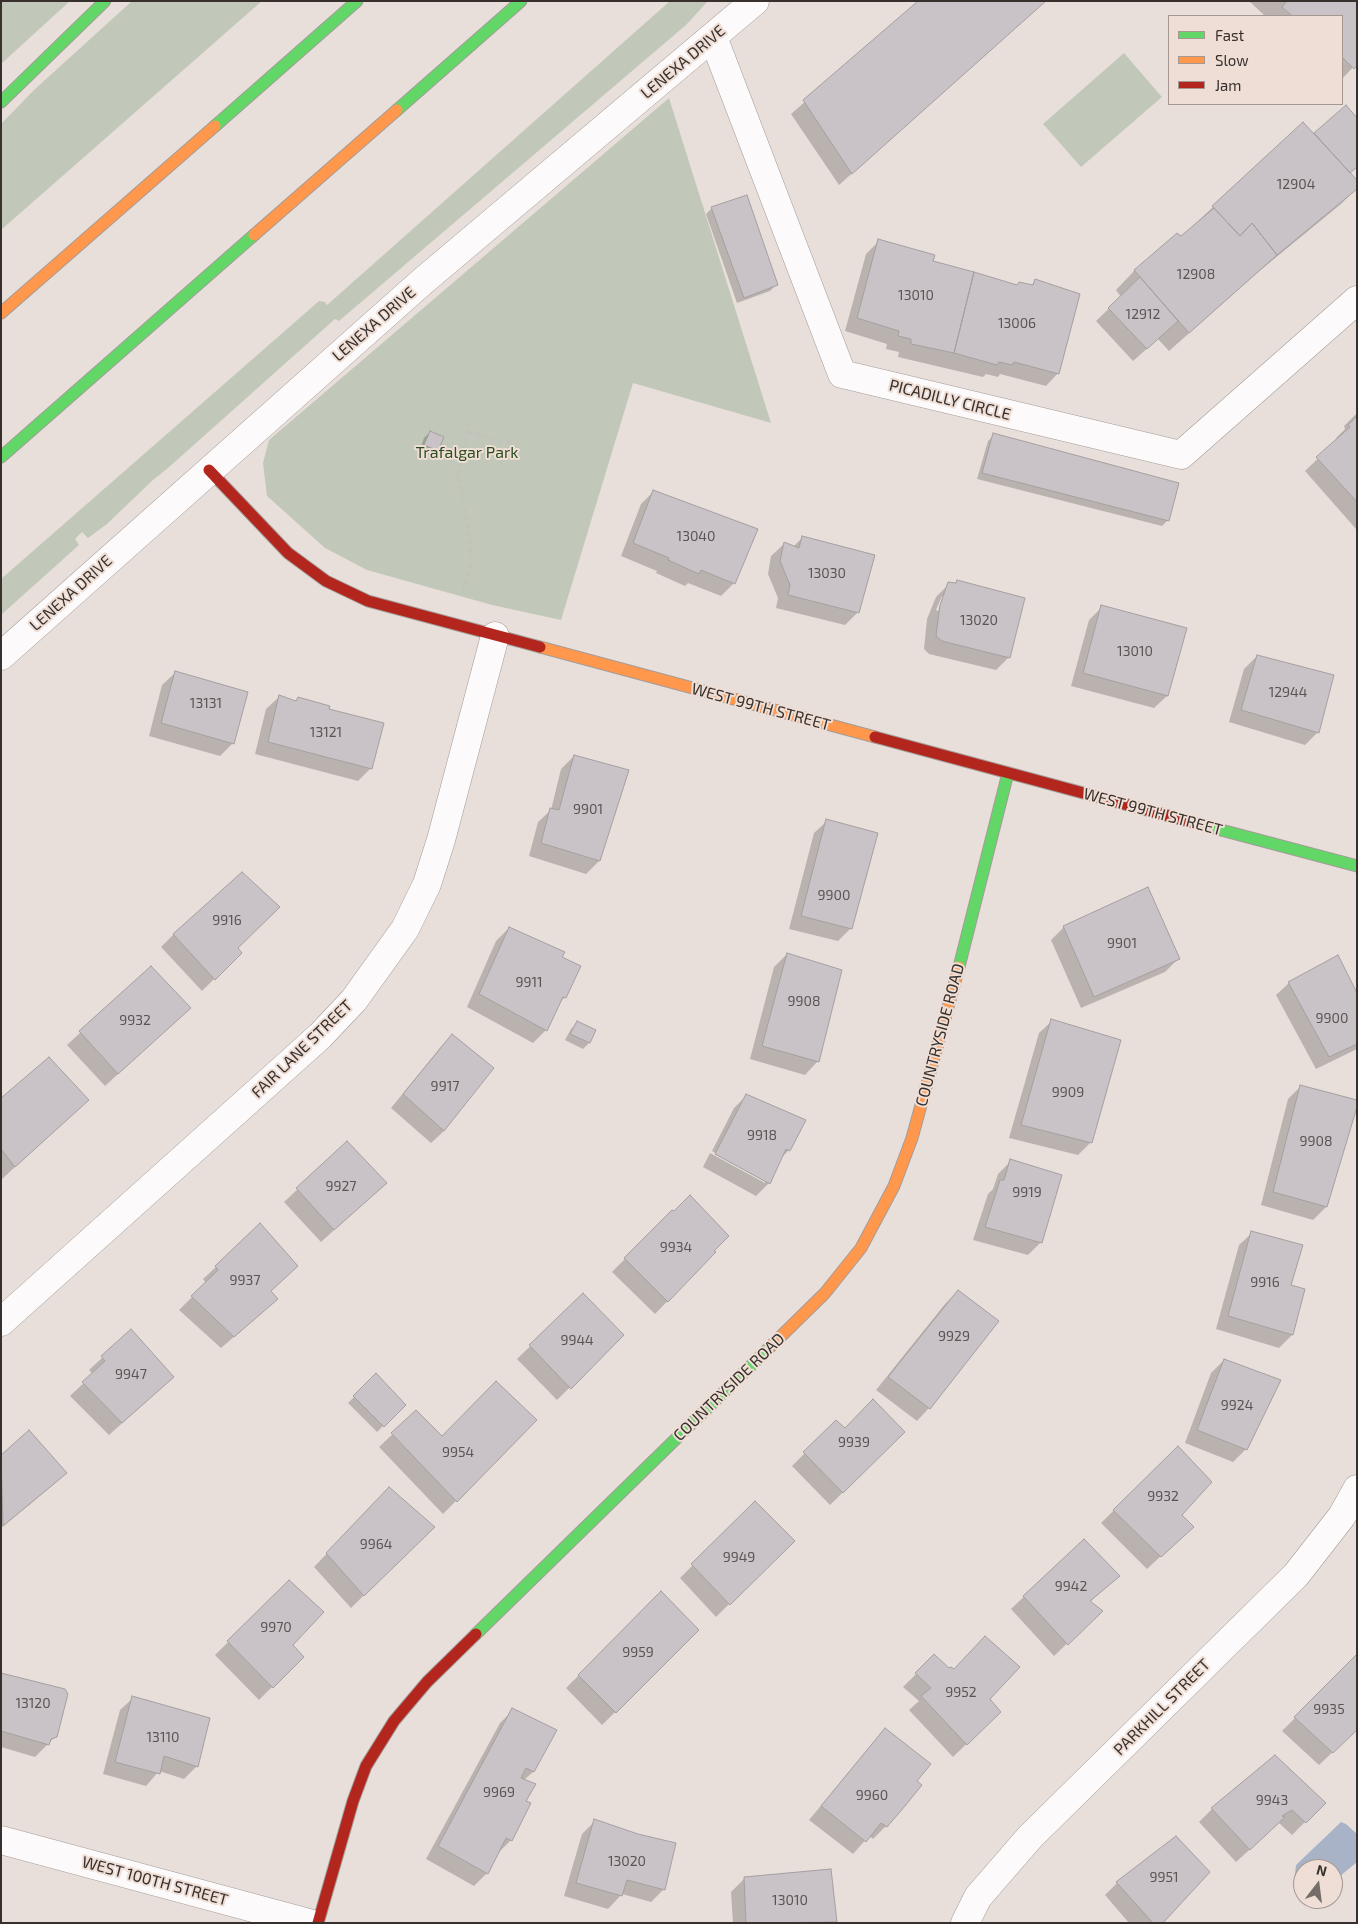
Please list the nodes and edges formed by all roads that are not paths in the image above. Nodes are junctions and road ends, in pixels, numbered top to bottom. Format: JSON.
{"nodes":[{"id":1,"x":105,"y":1,"type":"edge"},
{"id":2,"x":357,"y":1,"type":"edge"},
{"id":3,"x":521,"y":1,"type":"edge"},
{"id":4,"x":755,"y":1,"type":"edge"},
{"id":5,"x":713,"y":37,"type":"junction"},
{"id":6,"x":1,"y":102,"type":"edge"},
{"id":7,"x":1357,"y":300,"type":"edge"},
{"id":8,"x":1,"y":313,"type":"edge"},
{"id":9,"x":1,"y":457,"type":"edge"},
{"id":10,"x":209,"y":470,"type":"junction"},
{"id":11,"x":495,"y":636,"type":"junction"},
{"id":12,"x":1,"y":656,"type":"edge"},
{"id":13,"x":1008,"y":774,"type":"junction"},
{"id":14,"x":1357,"y":866,"type":"edge"},
{"id":15,"x":1,"y":1322,"type":"edge"},
{"id":16,"x":1357,"y":1489,"type":"edge"},
{"id":17,"x":1,"y":1840,"type":"edge"},
{"id":18,"x":309,"y":1923,"type":"edge"},
{"id":19,"x":318,"y":1923,"type":"edge"},
{"id":20,"x":965,"y":1923,"type":"edge"}],
"edges":[{"from":1,"to":6,"type":"main road"},
{"from":2,"to":8,"type":"main road"},
{"from":3,"to":9,"type":"main road"},
{"from":4,"to":5,"type":"street","name":"LENEXA DRIVE"},
{"from":5,"to":7,"type":"street","name":"PICADILLY CIRCLE"},
{"from":5,"to":10,"type":"street","name":"LENEXA DRIVE"},
{"from":10,"to":11,"type":"main road","name":"WEST 99TH STREET"},
{"from":10,"to":12,"type":"street","name":"LENEXA DRIVE"},
{"from":11,"to":13,"type":"main road","name":"WEST 99TH STREET"},
{"from":11,"to":15,"type":"street","name":"FAIR LANE STREET"},
{"from":13,"to":14,"type":"main road","name":"WEST 99TH STREET"},
{"from":13,"to":19,"type":"main road","name":"COUNTRYSIDE ROAD"},
{"from":16,"to":20,"type":"street","name":"PARKHILL STREET"},
{"from":17,"to":18,"type":"street","name":"WEST 100TH STREET"}]}
